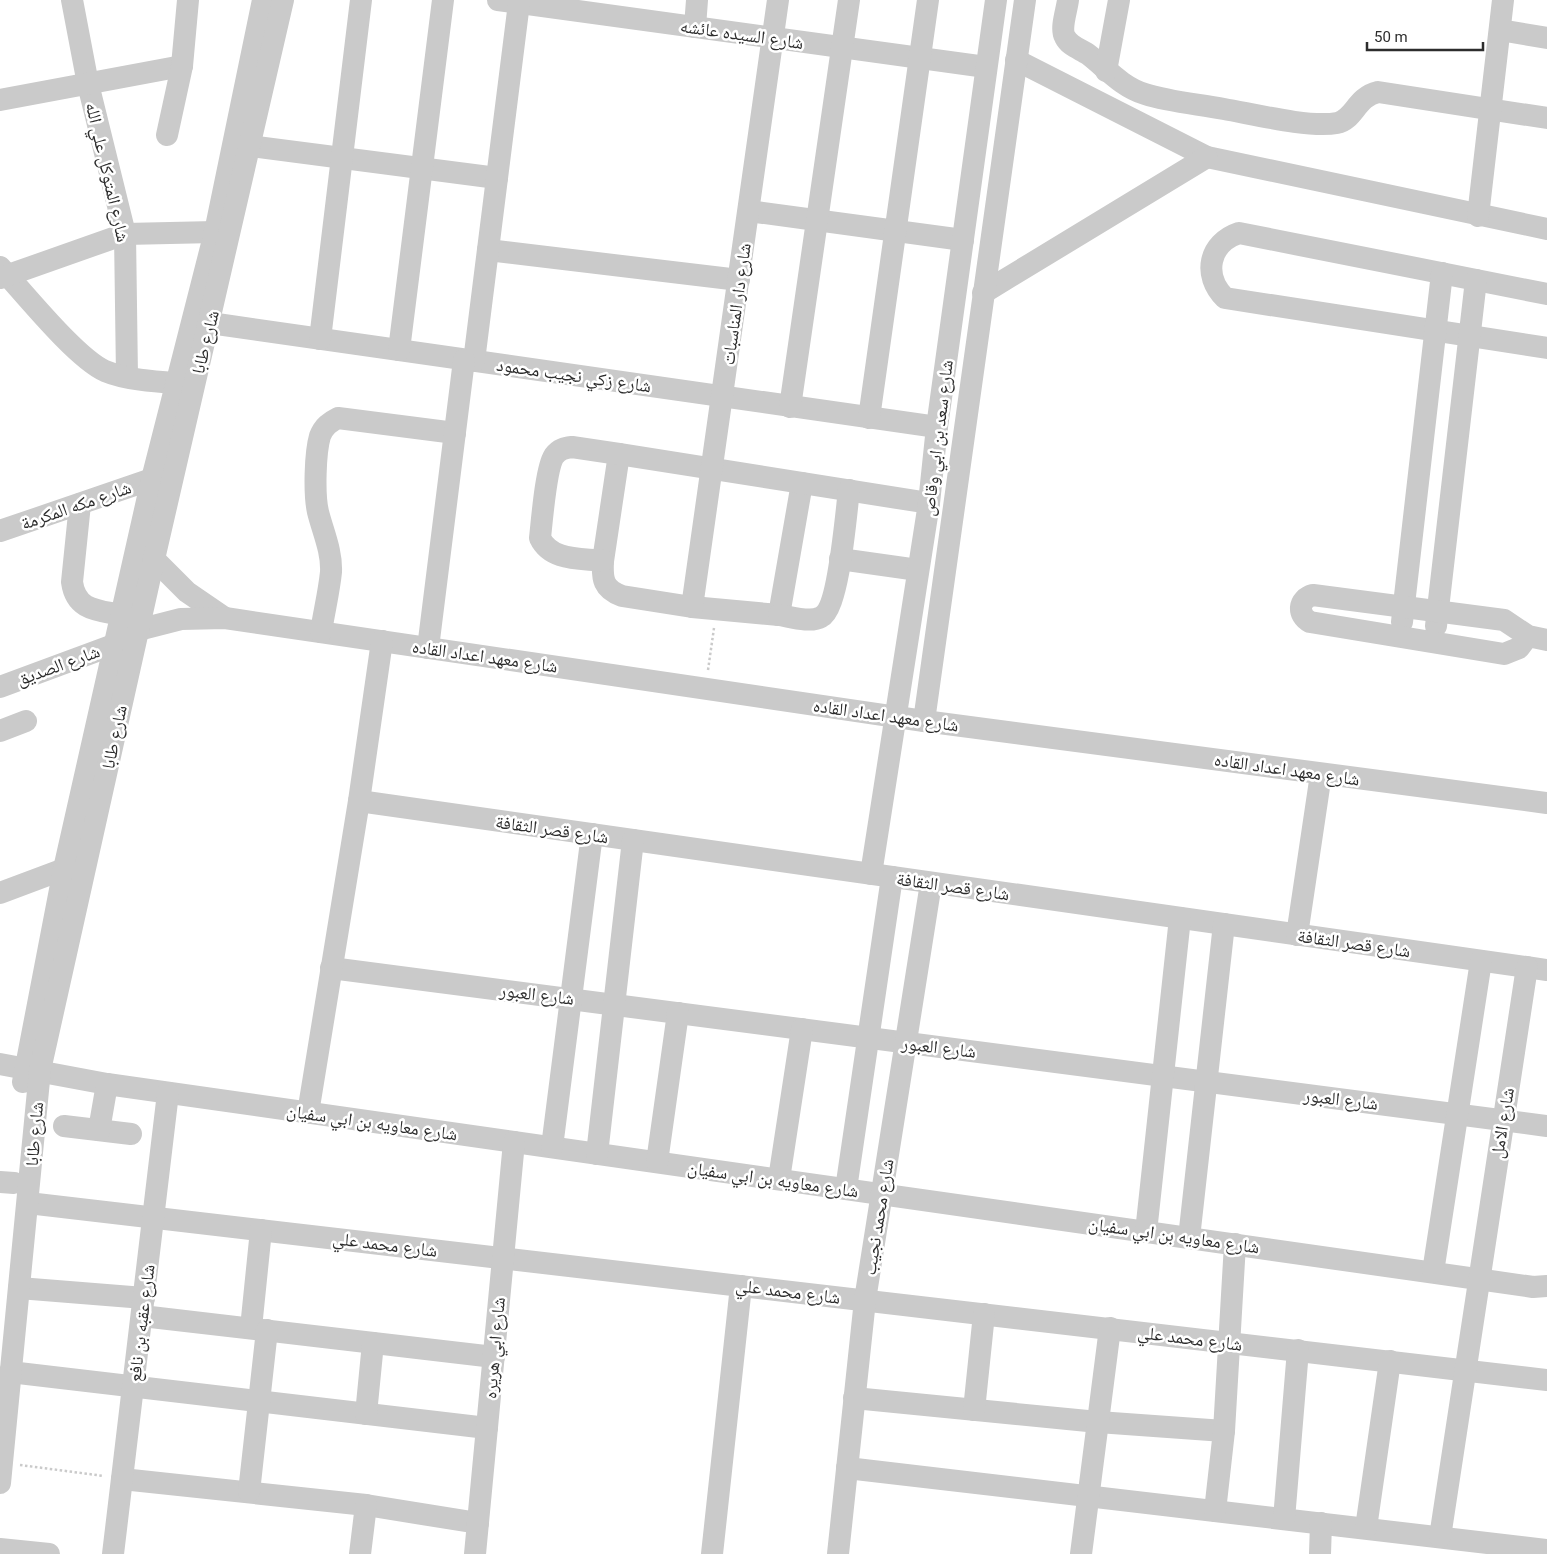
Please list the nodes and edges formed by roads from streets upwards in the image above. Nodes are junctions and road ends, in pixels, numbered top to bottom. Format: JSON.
{"nodes":[{"id":1,"x":72,"y":0,"type":"edge"},
{"id":2,"x":188,"y":0,"type":"edge"},
{"id":3,"x":263,"y":0,"type":"edge"},
{"id":4,"x":283,"y":0,"type":"edge"},
{"id":5,"x":361,"y":0,"type":"edge"},
{"id":6,"x":444,"y":0,"type":"edge"},
{"id":7,"x":697,"y":0,"type":"edge"},
{"id":8,"x":778,"y":0,"type":"edge"},
{"id":9,"x":849,"y":0,"type":"edge"},
{"id":10,"x":928,"y":0,"type":"edge"},
{"id":11,"x":996,"y":0,"type":"edge"},
{"id":12,"x":1025,"y":0,"type":"edge"},
{"id":13,"x":1068,"y":0,"type":"edge"},
{"id":14,"x":1118,"y":0,"type":"edge"},
{"id":15,"x":1503,"y":0,"type":"edge"},
{"id":16,"x":520,"y":2,"type":"edge"},
{"id":17,"x":694,"y":27,"type":"junction"},
{"id":18,"x":1500,"y":30,"type":"junction"},
{"id":19,"x":773,"y":38,"type":"junction"},
{"id":20,"x":1547,"y":38,"type":"edge"},
{"id":21,"x":842,"y":47,"type":"junction"},
{"id":22,"x":920,"y":58,"type":"junction"},
{"id":23,"x":1016,"y":60,"type":"junction"},
{"id":24,"x":182,"y":66,"type":"junction"},
{"id":25,"x":986,"y":67,"type":"junction"},
{"id":26,"x":1106,"y":71,"type":"junction"},
{"id":27,"x":88,"y":84,"type":"junction"},
{"id":28,"x":0,"y":100,"type":"edge"},
{"id":29,"x":1489,"y":111,"type":"junction"},
{"id":30,"x":1547,"y":118,"type":"edge"},
{"id":31,"x":167,"y":135,"type":"dead end"},
{"id":32,"x":250,"y":146,"type":"junction"},
{"id":33,"x":1207,"y":157,"type":"junction"},
{"id":34,"x":342,"y":158,"type":"junction"},
{"id":35,"x":422,"y":168,"type":"junction"},
{"id":36,"x":497,"y":178,"type":"junction"},
{"id":37,"x":749,"y":211,"type":"junction"},
{"id":38,"x":1478,"y":216,"type":"junction"},
{"id":39,"x":817,"y":220,"type":"junction"},
{"id":40,"x":1547,"y":229,"type":"edge"},
{"id":41,"x":895,"y":231,"type":"junction"},
{"id":42,"x":215,"y":232,"type":"junction"},
{"id":43,"x":125,"y":234,"type":"junction"},
{"id":44,"x":962,"y":240,"type":"junction"},
{"id":45,"x":488,"y":250,"type":"junction"},
{"id":46,"x":2,"y":273,"type":"edge"},
{"id":47,"x":1442,"y":273,"type":"junction"},
{"id":48,"x":739,"y":280,"type":"junction"},
{"id":49,"x":1476,"y":280,"type":"junction"},
{"id":50,"x":983,"y":293,"type":"junction"},
{"id":51,"x":1547,"y":294,"type":"edge"},
{"id":52,"x":210,"y":323,"type":"junction"},
{"id":53,"x":1436,"y":331,"type":"junction"},
{"id":54,"x":1470,"y":336,"type":"junction"},
{"id":55,"x":320,"y":339,"type":"junction"},
{"id":56,"x":1547,"y":348,"type":"edge"},
{"id":57,"x":399,"y":350,"type":"junction"},
{"id":58,"x":469,"y":360,"type":"junction"},
{"id":59,"x":127,"y":376,"type":"junction"},
{"id":60,"x":185,"y":384,"type":"junction"},
{"id":61,"x":722,"y":397,"type":"junction"},
{"id":62,"x":790,"y":406,"type":"junction"},
{"id":63,"x":869,"y":418,"type":"junction"},
{"id":64,"x":937,"y":427,"type":"junction"},
{"id":65,"x":455,"y":433,"type":"junction"},
{"id":66,"x":619,"y":454,"type":"junction"},
{"id":67,"x":712,"y":469,"type":"junction"},
{"id":68,"x":152,"y":479,"type":"junction"},
{"id":69,"x":802,"y":483,"type":"junction"},
{"id":70,"x":850,"y":490,"type":"junction"},
{"id":71,"x":929,"y":503,"type":"junction"},
{"id":72,"x":80,"y":504,"type":"junction"},
{"id":73,"x":0,"y":532,"type":"edge"},
{"id":74,"x":154,"y":559,"type":"junction"},
{"id":75,"x":840,"y":559,"type":"junction"},
{"id":76,"x":603,"y":561,"type":"junction"},
{"id":77,"x":918,"y":570,"type":"junction"},
{"id":78,"x":692,"y":607,"type":"junction"},
{"id":79,"x":1404,"y":607,"type":"junction"},
{"id":80,"x":1438,"y":612,"type":"junction"},
{"id":81,"x":779,"y":615,"type":"junction"},
{"id":82,"x":226,"y":618,"type":"junction"},
{"id":83,"x":130,"y":622,"type":"junction"},
{"id":84,"x":321,"y":632,"type":"junction"},
{"id":85,"x":1401,"y":637,"type":"junction"},
{"id":86,"x":1538,"y":638,"type":"edge"},
{"id":87,"x":382,"y":641,"type":"junction"},
{"id":88,"x":1435,"y":642,"type":"junction"},
{"id":89,"x":116,"y":644,"type":"junction"},
{"id":90,"x":428,"y":648,"type":"junction"},
{"id":91,"x":0,"y":687,"type":"edge"},
{"id":92,"x":896,"y":716,"type":"junction"},
{"id":93,"x":26,"y":721,"type":"dead end"},
{"id":94,"x":924,"y":721,"type":"junction"},
{"id":95,"x":1,"y":727,"type":"edge"},
{"id":96,"x":1320,"y":774,"type":"junction"},
{"id":97,"x":359,"y":801,"type":"junction"},
{"id":98,"x":1547,"y":803,"type":"edge"},
{"id":99,"x":592,"y":834,"type":"junction"},
{"id":100,"x":633,"y":840,"type":"junction"},
{"id":101,"x":64,"y":869,"type":"junction"},
{"id":102,"x":882,"y":876,"type":"junction"},
{"id":103,"x":931,"y":882,"type":"junction"},
{"id":104,"x":0,"y":893,"type":"edge"},
{"id":105,"x":1180,"y":918,"type":"junction"},
{"id":106,"x":1224,"y":924,"type":"junction"},
{"id":107,"x":1297,"y":934,"type":"junction"},
{"id":108,"x":1482,"y":961,"type":"junction"},
{"id":109,"x":331,"y":968,"type":"junction"},
{"id":110,"x":1537,"y":969,"type":"edge"},
{"id":111,"x":570,"y":999,"type":"junction"},
{"id":112,"x":615,"y":1004,"type":"junction"},
{"id":113,"x":678,"y":1013,"type":"junction"},
{"id":114,"x":802,"y":1029,"type":"junction"},
{"id":115,"x":869,"y":1037,"type":"junction"},
{"id":116,"x":907,"y":1042,"type":"junction"},
{"id":117,"x":0,"y":1064,"type":"edge"},
{"id":118,"x":32,"y":1069,"type":"junction"},
{"id":119,"x":1163,"y":1076,"type":"junction"},
{"id":120,"x":1206,"y":1081,"type":"junction"},
{"id":121,"x":107,"y":1084,"type":"junction"},
{"id":122,"x":168,"y":1093,"type":"junction"},
{"id":123,"x":308,"y":1112,"type":"junction"},
{"id":124,"x":1458,"y":1114,"type":"junction"},
{"id":125,"x":1503,"y":1120,"type":"junction"},
{"id":126,"x":64,"y":1126,"type":"dead end"},
{"id":127,"x":1547,"y":1126,"type":"edge"},
{"id":128,"x":99,"y":1130,"type":"junction"},
{"id":129,"x":131,"y":1134,"type":"dead end"},
{"id":130,"x":514,"y":1142,"type":"junction"},
{"id":131,"x":552,"y":1147,"type":"junction"},
{"id":132,"x":597,"y":1154,"type":"junction"},
{"id":133,"x":657,"y":1162,"type":"junction"},
{"id":134,"x":779,"y":1180,"type":"junction"},
{"id":135,"x":7,"y":1182,"type":"edge"},
{"id":136,"x":846,"y":1189,"type":"junction"},
{"id":137,"x":880,"y":1194,"type":"junction"},
{"id":138,"x":28,"y":1202,"type":"junction"},
{"id":139,"x":153,"y":1217,"type":"junction"},
{"id":140,"x":261,"y":1230,"type":"junction"},
{"id":141,"x":1146,"y":1232,"type":"junction"},
{"id":142,"x":1189,"y":1238,"type":"junction"},
{"id":143,"x":1235,"y":1244,"type":"junction"},
{"id":144,"x":503,"y":1258,"type":"junction"},
{"id":145,"x":1433,"y":1272,"type":"junction"},
{"id":146,"x":1478,"y":1279,"type":"junction"},
{"id":147,"x":8,"y":1280,"type":"edge"},
{"id":148,"x":741,"y":1286,"type":"junction"},
{"id":149,"x":1547,"y":1286,"type":"edge"},
{"id":150,"x":865,"y":1300,"type":"junction"},
{"id":151,"x":143,"y":1307,"type":"junction"},
{"id":152,"x":984,"y":1314,"type":"junction"},
{"id":153,"x":1110,"y":1328,"type":"junction"},
{"id":154,"x":259,"y":1329,"type":"junction"},
{"id":155,"x":0,"y":1334,"type":"edge"},
{"id":156,"x":1228,"y":1342,"type":"junction"},
{"id":157,"x":373,"y":1343,"type":"junction"},
{"id":158,"x":1298,"y":1350,"type":"junction"},
{"id":159,"x":494,"y":1357,"type":"junction"},
{"id":160,"x":1390,"y":1361,"type":"junction"},
{"id":161,"x":1464,"y":1370,"type":"junction"},
{"id":162,"x":10,"y":1372,"type":"junction"},
{"id":163,"x":1547,"y":1380,"type":"edge"},
{"id":164,"x":133,"y":1386,"type":"junction"},
{"id":165,"x":854,"y":1398,"type":"junction"},
{"id":166,"x":259,"y":1401,"type":"junction"},
{"id":167,"x":974,"y":1410,"type":"junction"},
{"id":168,"x":366,"y":1414,"type":"junction"},
{"id":169,"x":1098,"y":1422,"type":"junction"},
{"id":170,"x":487,"y":1428,"type":"junction"},
{"id":171,"x":1224,"y":1431,"type":"junction"},
{"id":172,"x":847,"y":1468,"type":"junction"},
{"id":173,"x":1,"y":1473,"type":"edge"},
{"id":174,"x":122,"y":1479,"type":"junction"},
{"id":175,"x":249,"y":1492,"type":"junction"},
{"id":176,"x":1088,"y":1496,"type":"junction"},
{"id":177,"x":366,"y":1505,"type":"junction"},
{"id":178,"x":1216,"y":1511,"type":"junction"},
{"id":179,"x":1284,"y":1519,"type":"junction"},
{"id":180,"x":478,"y":1523,"type":"junction"},
{"id":181,"x":1321,"y":1523,"type":"junction"},
{"id":182,"x":1366,"y":1528,"type":"junction"},
{"id":183,"x":1440,"y":1537,"type":"junction"},
{"id":184,"x":0,"y":1549,"type":"edge"},
{"id":185,"x":1547,"y":1550,"type":"edge"},
{"id":186,"x":49,"y":1554,"type":"edge"},
{"id":187,"x":113,"y":1554,"type":"edge"},
{"id":188,"x":360,"y":1554,"type":"edge"},
{"id":189,"x":475,"y":1554,"type":"edge"},
{"id":190,"x":712,"y":1554,"type":"edge"},
{"id":191,"x":838,"y":1554,"type":"edge"},
{"id":192,"x":1081,"y":1554,"type":"edge"},
{"id":193,"x":1320,"y":1554,"type":"edge"}],
"edges":[{"from":1,"to":27,"type":"street","name":"شارع المتوكل علي الله"},
{"from":2,"to":24,"type":"street"},
{"from":3,"to":42,"type":"street","name":"شارع طابا"},
{"from":4,"to":32,"type":"street","name":"شارع طابا"},
{"from":5,"to":34,"type":"street"},
{"from":6,"to":35,"type":"street"},
{"from":7,"to":17,"type":"street"},
{"from":8,"to":19,"type":"street","name":"شارع دار المناسبات"},
{"from":9,"to":21,"type":"street"},
{"from":10,"to":22,"type":"street"},
{"from":11,"to":25,"type":"street","name":"شارع سعد بن ابي وقاص"},
{"from":12,"to":23,"type":"street","name":"شارع سعد بن ابي وقاص"},
{"from":13,"to":26,"type":"street"},
{"from":14,"to":26,"type":"street"},
{"from":15,"to":18,"type":"street"},
{"from":16,"to":17,"type":"street","name":"شارع السيده عائشه"},
{"from":16,"to":36,"type":"street"},
{"from":17,"to":19,"type":"street","name":"شارع السيده عائشه"},
{"from":18,"to":20,"type":"street"},
{"from":18,"to":29,"type":"street"},
{"from":19,"to":21,"type":"street","name":"شارع السيده عائشه"},
{"from":19,"to":37,"type":"street","name":"شارع دار المناسبات"},
{"from":21,"to":22,"type":"street","name":"شارع السيده عائشه"},
{"from":21,"to":39,"type":"street"},
{"from":22,"to":25,"type":"street","name":"شارع السيده عائشه"},
{"from":22,"to":41,"type":"street"},
{"from":23,"to":33,"type":"street"},
{"from":23,"to":50,"type":"street","name":"شارع سعد بن ابي وقاص"},
{"from":24,"to":27,"type":"street"},
{"from":24,"to":31,"type":"street"},
{"from":25,"to":44,"type":"street","name":"شارع سعد بن ابي وقاص"},
{"from":26,"to":29,"type":"street"},
{"from":27,"to":28,"type":"street"},
{"from":27,"to":43,"type":"street","name":"شارع المتوكل علي الله"},
{"from":29,"to":30,"type":"street"},
{"from":29,"to":38,"type":"street"},
{"from":32,"to":34,"type":"street"},
{"from":32,"to":52,"type":"street","name":"شارع طابا"},
{"from":33,"to":38,"type":"street"},
{"from":33,"to":50,"type":"street"},
{"from":34,"to":35,"type":"street"},
{"from":34,"to":55,"type":"street"},
{"from":35,"to":36,"type":"street"},
{"from":35,"to":57,"type":"street"},
{"from":36,"to":45,"type":"street"},
{"from":37,"to":39,"type":"street"},
{"from":37,"to":48,"type":"street","name":"شارع دار المناسبات"},
{"from":38,"to":40,"type":"street"},
{"from":39,"to":41,"type":"street"},
{"from":39,"to":62,"type":"street"},
{"from":41,"to":44,"type":"street"},
{"from":41,"to":63,"type":"street"},
{"from":42,"to":43,"type":"street"},
{"from":42,"to":60,"type":"street","name":"شارع طابا"},
{"from":43,"to":46,"type":"street"},
{"from":43,"to":59,"type":"street","name":"شارع المتوكل علي الله"},
{"from":44,"to":64,"type":"street","name":"شارع سعد بن ابي وقاص"},
{"from":45,"to":48,"type":"street"},
{"from":45,"to":58,"type":"street"},
{"from":46,"to":59,"type":"street"},
{"from":47,"to":49,"type":"street"},
{"from":47,"to":53,"type":"street"},
{"from":47,"to":53,"type":"street"},
{"from":48,"to":61,"type":"street","name":"شارع دار المناسبات"},
{"from":49,"to":51,"type":"street"},
{"from":49,"to":54,"type":"street"},
{"from":50,"to":94,"type":"street","name":"شارع سعد بن ابي وقاص"},
{"from":52,"to":55,"type":"street","name":"شارع زكي نجيب محمود"},
{"from":52,"to":60,"type":"street","name":"شارع طابا"},
{"from":53,"to":54,"type":"street"},
{"from":53,"to":79,"type":"street"},
{"from":54,"to":56,"type":"street"},
{"from":54,"to":80,"type":"street"},
{"from":55,"to":57,"type":"street","name":"شارع زكي نجيب محمود"},
{"from":57,"to":58,"type":"street","name":"شارع زكي نجيب محمود"},
{"from":58,"to":61,"type":"street","name":"شارع زكي نجيب محمود"},
{"from":58,"to":65,"type":"street"},
{"from":59,"to":60,"type":"street"},
{"from":60,"to":68,"type":"street","name":"شارع طابا"},
{"from":60,"to":74,"type":"street","name":"شارع طابا"},
{"from":61,"to":62,"type":"street","name":"شارع زكي نجيب محمود"},
{"from":61,"to":67,"type":"street","name":"شارع دار المناسبات"},
{"from":62,"to":63,"type":"street","name":"شارع زكي نجيب محمود"},
{"from":63,"to":64,"type":"street","name":"شارع زكي نجيب محمود"},
{"from":64,"to":71,"type":"street","name":"شارع سعد بن ابي وقاص"},
{"from":65,"to":84,"type":"street"},
{"from":65,"to":90,"type":"street"},
{"from":66,"to":67,"type":"street"},
{"from":66,"to":76,"type":"street"},
{"from":66,"to":76,"type":"street"},
{"from":67,"to":69,"type":"street"},
{"from":67,"to":78,"type":"street","name":"شارع دار المناسبات"},
{"from":68,"to":72,"type":"street","name":"شارع مكه المكرمة"},
{"from":68,"to":83,"type":"street","name":"شارع طابا"},
{"from":69,"to":70,"type":"street"},
{"from":69,"to":81,"type":"street"},
{"from":70,"to":71,"type":"street"},
{"from":70,"to":75,"type":"street"},
{"from":71,"to":77,"type":"street","name":"شارع سعد بن ابي وقاص"},
{"from":72,"to":73,"type":"street","name":"شارع مكه المكرمة"},
{"from":72,"to":83,"type":"street"},
{"from":74,"to":82,"type":"street","name":"شارع معهد اعداد القاده"},
{"from":74,"to":83,"type":"street","name":"شارع طابا"},
{"from":75,"to":77,"type":"street"},
{"from":75,"to":81,"type":"street"},
{"from":76,"to":78,"type":"street"},
{"from":77,"to":92,"type":"street","name":"شارع سعد بن ابي وقاص"},
{"from":78,"to":81,"type":"street"},
{"from":79,"to":80,"type":"street"},
{"from":79,"to":85,"type":"street"},
{"from":79,"to":85,"type":"street"},
{"from":80,"to":86,"type":"street"},
{"from":80,"to":88,"type":"street"},
{"from":82,"to":83,"type":"street","name":"شارع معهد اعداد القاده"},
{"from":82,"to":84,"type":"street","name":"شارع معهد اعداد القاده"},
{"from":83,"to":89,"type":"street","name":"شارع طابا"},
{"from":83,"to":118,"type":"street","name":"شارع طابا"},
{"from":84,"to":87,"type":"street","name":"شارع معهد اعداد القاده"},
{"from":85,"to":88,"type":"street"},
{"from":86,"to":88,"type":"street"},
{"from":87,"to":90,"type":"street","name":"شارع معهد اعداد القاده"},
{"from":87,"to":97,"type":"street"},
{"from":89,"to":91,"type":"street","name":"شارع الصديق"},
{"from":89,"to":101,"type":"street","name":"شارع طابا"},
{"from":90,"to":92,"type":"street","name":"شارع معهد اعداد القاده"},
{"from":92,"to":94,"type":"street","name":"شارع معهد اعداد القاده"},
{"from":92,"to":102,"type":"street","name":"شارع سعد بن ابي وقاص"},
{"from":93,"to":95,"type":"street"},
{"from":94,"to":96,"type":"street","name":"شارع معهد اعداد القاده"},
{"from":96,"to":98,"type":"street","name":"شارع معهد اعداد القاده"},
{"from":96,"to":107,"type":"street"},
{"from":97,"to":99,"type":"street","name":"شارع قصر الثقافة"},
{"from":97,"to":109,"type":"street"},
{"from":99,"to":100,"type":"street","name":"شارع قصر الثقافة"},
{"from":99,"to":111,"type":"street"},
{"from":100,"to":102,"type":"street","name":"شارع قصر الثقافة"},
{"from":100,"to":112,"type":"street"},
{"from":101,"to":104,"type":"street"},
{"from":101,"to":118,"type":"street","name":"شارع طابا"},
{"from":102,"to":103,"type":"street","name":"شارع قصر الثقافة"},
{"from":102,"to":115,"type":"street","name":"شارع محمد نجيب"},
{"from":103,"to":105,"type":"street","name":"شارع قصر الثقافة"},
{"from":103,"to":116,"type":"street","name":"شارع محمد نجيب"},
{"from":105,"to":106,"type":"street","name":"شارع قصر الثقافة"},
{"from":105,"to":119,"type":"street"},
{"from":106,"to":107,"type":"street","name":"شارع قصر الثقافة"},
{"from":106,"to":120,"type":"street"},
{"from":107,"to":108,"type":"street","name":"شارع قصر الثقافة"},
{"from":108,"to":110,"type":"street","name":"شارع قصر الثقافة"},
{"from":108,"to":124,"type":"street"},
{"from":109,"to":111,"type":"street","name":"شارع العبور"},
{"from":109,"to":123,"type":"street"},
{"from":110,"to":125,"type":"street","name":"شارع الامل"},
{"from":111,"to":112,"type":"street","name":"شارع العبور"},
{"from":111,"to":131,"type":"street"},
{"from":112,"to":113,"type":"street","name":"شارع العبور"},
{"from":112,"to":132,"type":"street"},
{"from":113,"to":114,"type":"street","name":"شارع العبور"},
{"from":113,"to":133,"type":"street"},
{"from":114,"to":115,"type":"street","name":"شارع العبور"},
{"from":114,"to":134,"type":"street"},
{"from":115,"to":116,"type":"street","name":"شارع العبور"},
{"from":115,"to":136,"type":"street","name":"شارع محمد نجيب"},
{"from":116,"to":119,"type":"street","name":"شارع العبور"},
{"from":116,"to":137,"type":"street","name":"شارع محمد نجيب"},
{"from":117,"to":118,"type":"street","name":"شارع معاويه بن ابي سفيان"},
{"from":118,"to":121,"type":"street","name":"شارع معاويه بن ابي سفيان"},
{"from":118,"to":135,"type":"street","name":"شارع طابا"},
{"from":118,"to":138,"type":"street","name":"شارع طابا"},
{"from":119,"to":120,"type":"street","name":"شارع العبور"},
{"from":119,"to":141,"type":"street"},
{"from":120,"to":124,"type":"street","name":"شارع العبور"},
{"from":120,"to":142,"type":"street"},
{"from":121,"to":122,"type":"street","name":"شارع معاويه بن ابي سفيان"},
{"from":121,"to":128,"type":"street"},
{"from":122,"to":123,"type":"street","name":"شارع معاويه بن ابي سفيان"},
{"from":122,"to":139,"type":"street","name":"شارع عقبه بن نافع"},
{"from":123,"to":130,"type":"street","name":"شارع معاويه بن ابي سفيان"},
{"from":124,"to":125,"type":"street","name":"شارع العبور"},
{"from":124,"to":145,"type":"street"},
{"from":125,"to":127,"type":"street","name":"شارع العبور"},
{"from":125,"to":146,"type":"street","name":"شارع الامل"},
{"from":126,"to":128,"type":"street"},
{"from":128,"to":129,"type":"street"},
{"from":130,"to":131,"type":"street","name":"شارع معاويه بن ابي سفيان"},
{"from":130,"to":144,"type":"street","name":"شارع ابي هريره"},
{"from":131,"to":132,"type":"street","name":"شارع معاويه بن ابي سفيان"},
{"from":132,"to":133,"type":"street","name":"شارع معاويه بن ابي سفيان"},
{"from":133,"to":134,"type":"street","name":"شارع معاويه بن ابي سفيان"},
{"from":134,"to":136,"type":"street","name":"شارع معاويه بن ابي سفيان"},
{"from":135,"to":147,"type":"street","name":"شارع طابا"},
{"from":136,"to":137,"type":"street","name":"شارع معاويه بن ابي سفيان"},
{"from":137,"to":141,"type":"street","name":"شارع معاويه بن ابي سفيان"},
{"from":137,"to":150,"type":"street","name":"شارع محمد نجيب"},
{"from":138,"to":139,"type":"street","name":"شارع محمد علي"},
{"from":138,"to":147,"type":"street","name":"شارع طابا"},
{"from":139,"to":140,"type":"street","name":"شارع محمد علي"},
{"from":139,"to":151,"type":"street","name":"شارع عقبه بن نافع"},
{"from":140,"to":144,"type":"street","name":"شارع محمد علي"},
{"from":140,"to":154,"type":"street"},
{"from":141,"to":142,"type":"street","name":"شارع معاويه بن ابي سفيان"},
{"from":142,"to":143,"type":"street","name":"شارع معاويه بن ابي سفيان"},
{"from":143,"to":145,"type":"street","name":"شارع معاويه بن ابي سفيان"},
{"from":143,"to":156,"type":"street"},
{"from":144,"to":148,"type":"street","name":"شارع محمد علي"},
{"from":144,"to":159,"type":"street","name":"شارع ابي هريره"},
{"from":145,"to":146,"type":"street","name":"شارع معاويه بن ابي سفيان"},
{"from":146,"to":149,"type":"street","name":"شارع معاويه بن ابي سفيان"},
{"from":146,"to":161,"type":"street","name":"شارع الامل"},
{"from":147,"to":151,"type":"street"},
{"from":147,"to":155,"type":"street","name":"شارع طابا"},
{"from":147,"to":162,"type":"street","name":"شارع طابا"},
{"from":148,"to":150,"type":"street","name":"شارع محمد علي"},
{"from":148,"to":190,"type":"street"},
{"from":150,"to":152,"type":"street","name":"شارع محمد علي"},
{"from":150,"to":165,"type":"street","name":"شارع محمد نجيب"},
{"from":151,"to":154,"type":"street"},
{"from":151,"to":164,"type":"street","name":"شارع عقبه بن نافع"},
{"from":152,"to":153,"type":"street","name":"شارع محمد علي"},
{"from":152,"to":167,"type":"street"},
{"from":153,"to":156,"type":"street","name":"شارع محمد علي"},
{"from":153,"to":169,"type":"street"},
{"from":154,"to":157,"type":"street"},
{"from":154,"to":166,"type":"street"},
{"from":156,"to":158,"type":"street","name":"شارع محمد علي"},
{"from":156,"to":171,"type":"street"},
{"from":157,"to":159,"type":"street"},
{"from":157,"to":168,"type":"street"},
{"from":158,"to":160,"type":"street","name":"شارع محمد علي"},
{"from":158,"to":179,"type":"street"},
{"from":159,"to":170,"type":"street","name":"شارع ابي هريره"},
{"from":160,"to":161,"type":"street","name":"شارع محمد علي"},
{"from":160,"to":182,"type":"street"},
{"from":161,"to":163,"type":"street","name":"شارع محمد علي"},
{"from":161,"to":183,"type":"street","name":"شارع الامل"},
{"from":162,"to":164,"type":"street"},
{"from":162,"to":173,"type":"street","name":"شارع طابا"},
{"from":164,"to":166,"type":"street"},
{"from":164,"to":174,"type":"street","name":"شارع عقبه بن نافع"},
{"from":165,"to":167,"type":"street"},
{"from":165,"to":172,"type":"street","name":"شارع محمد نجيب"},
{"from":166,"to":168,"type":"street"},
{"from":166,"to":175,"type":"street"},
{"from":167,"to":169,"type":"street"},
{"from":168,"to":170,"type":"street"},
{"from":169,"to":171,"type":"street"},
{"from":169,"to":176,"type":"street"},
{"from":170,"to":180,"type":"street","name":"شارع ابي هريره"},
{"from":171,"to":178,"type":"street"},
{"from":172,"to":176,"type":"street"},
{"from":172,"to":191,"type":"street","name":"شارع محمد نجيب"},
{"from":174,"to":175,"type":"street"},
{"from":174,"to":187,"type":"street","name":"شارع عقبه بن نافع"},
{"from":175,"to":177,"type":"street"},
{"from":176,"to":178,"type":"street"},
{"from":176,"to":192,"type":"street"},
{"from":177,"to":180,"type":"street"},
{"from":177,"to":188,"type":"street"},
{"from":178,"to":179,"type":"street"},
{"from":179,"to":181,"type":"street"},
{"from":180,"to":189,"type":"street","name":"شارع ابي هريره"},
{"from":181,"to":182,"type":"street"},
{"from":181,"to":193,"type":"street"},
{"from":182,"to":183,"type":"street"},
{"from":183,"to":185,"type":"street"},
{"from":184,"to":186,"type":"street"}]}
